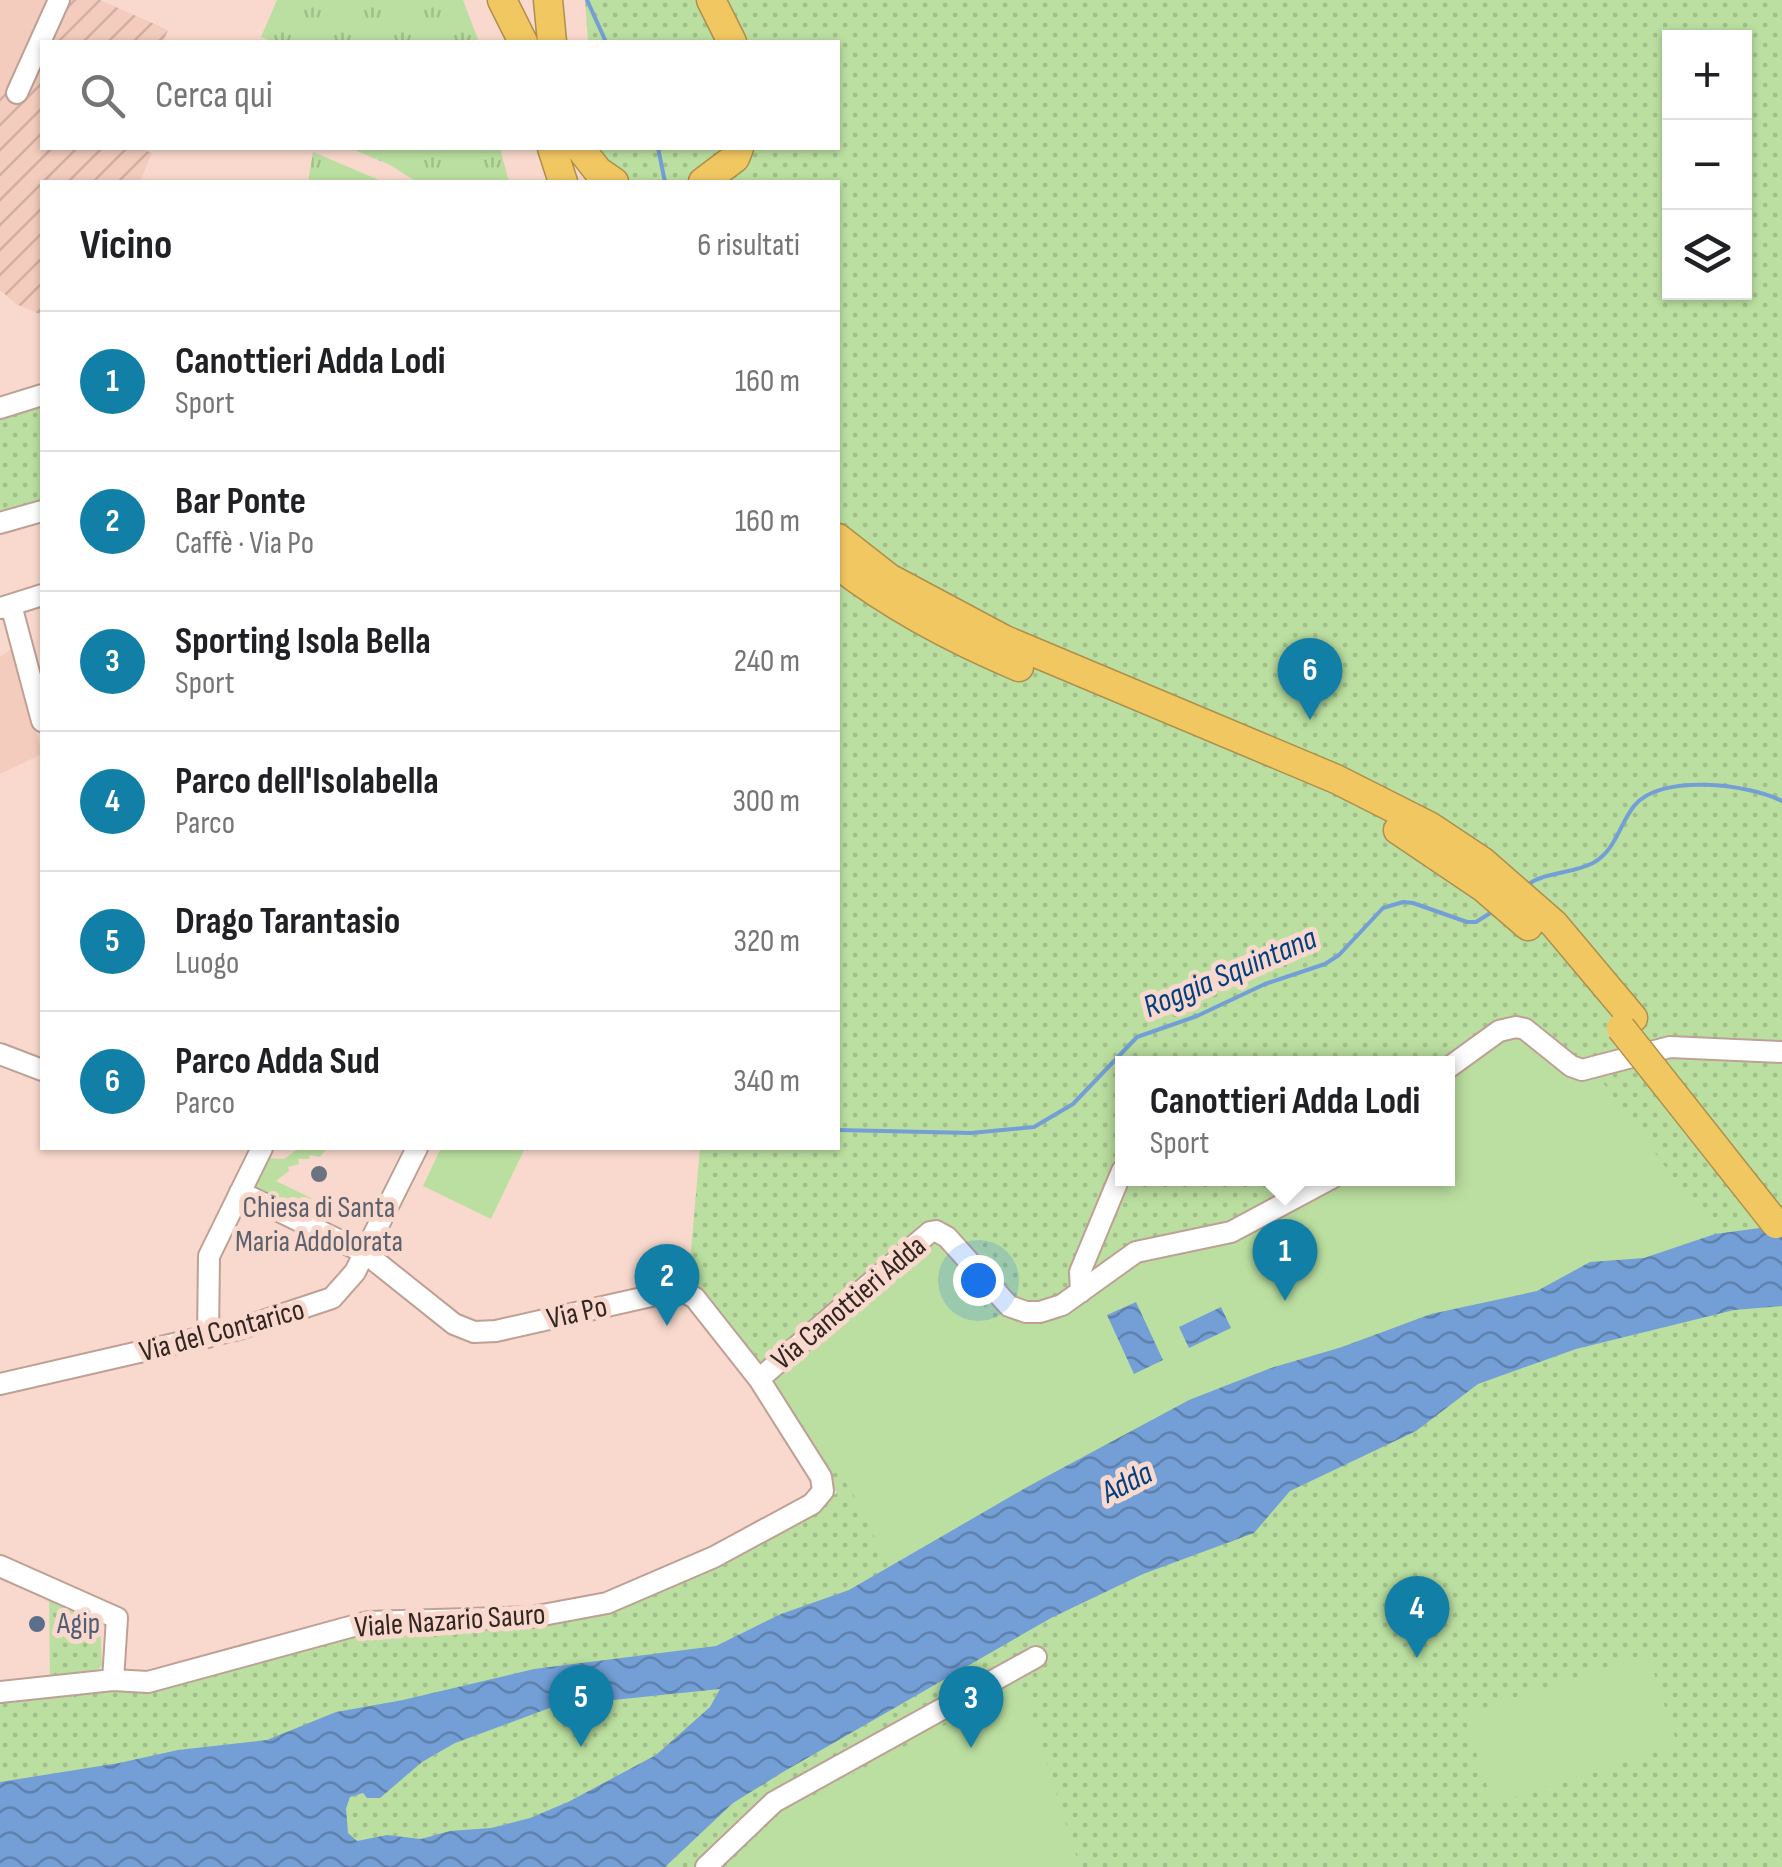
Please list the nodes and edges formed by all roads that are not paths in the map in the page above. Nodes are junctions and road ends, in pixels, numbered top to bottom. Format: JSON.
{"nodes":[{"id":1,"x":59,"y":0,"type":"edge"},
{"id":2,"x":502,"y":0,"type":"edge"},
{"id":3,"x":526,"y":0,"type":"edge"},
{"id":4,"x":548,"y":0,"type":"edge"},
{"id":5,"x":711,"y":0,"type":"edge"},
{"id":6,"x":41,"y":40,"type":"edge"},
{"id":7,"x":525,"y":40,"type":"edge"},
{"id":8,"x":526,"y":40,"type":"edge"},
{"id":9,"x":552,"y":40,"type":"edge"},
{"id":10,"x":731,"y":40,"type":"edge"},
{"id":11,"x":40,"y":43,"type":"edge"},
{"id":12,"x":18,"y":93,"type":"dead end"},
{"id":13,"x":553,"y":150,"type":"edge"},
{"id":14,"x":579,"y":150,"type":"edge"},
{"id":15,"x":580,"y":150,"type":"edge"},
{"id":16,"x":741,"y":150,"type":"edge"},
{"id":17,"x":743,"y":150,"type":"edge"},
{"id":18,"x":562,"y":180,"type":"edge"},
{"id":19,"x":587,"y":180,"type":"edge"},
{"id":20,"x":611,"y":180,"type":"edge"},
{"id":21,"x":706,"y":180,"type":"edge"},
{"id":22,"x":747,"y":180,"type":"edge"},
{"id":23,"x":40,"y":396,"type":"edge"},
{"id":24,"x":0,"y":408,"type":"edge"},
{"id":25,"x":40,"y":512,"type":"edge"},
{"id":26,"x":0,"y":524,"type":"edge"},
{"id":27,"x":840,"y":546,"type":"edge"},
{"id":28,"x":40,"y":596,"type":"edge"},
{"id":29,"x":6,"y":606,"type":"edge"},
{"id":30,"x":40,"y":715,"type":"edge"},
{"id":31,"x":1391,"y":815,"type":"junction"},
{"id":32,"x":1627,"y":1023,"type":"junction"},
{"id":33,"x":1782,"y":1052,"type":"edge"},
{"id":34,"x":0,"y":1054,"type":"edge"},
{"id":35,"x":1455,"y":1063,"type":"edge"},
{"id":36,"x":40,"y":1069,"type":"edge"},
{"id":37,"x":260,"y":1150,"type":"edge"},
{"id":38,"x":415,"y":1150,"type":"edge"},
{"id":39,"x":1116,"y":1186,"type":"edge"},
{"id":40,"x":1317,"y":1186,"type":"edge"},
{"id":41,"x":240,"y":1192,"type":"junction"},
{"id":42,"x":1782,"y":1206,"type":"edge"},
{"id":43,"x":1782,"y":1232,"type":"edge"},
{"id":44,"x":365,"y":1252,"type":"junction"},
{"id":45,"x":1081,"y":1292,"type":"junction"},
{"id":46,"x":208,"y":1337,"type":"junction"},
{"id":47,"x":759,"y":1379,"type":"junction"},
{"id":48,"x":0,"y":1384,"type":"edge"},
{"id":49,"x":821,"y":1496,"type":"joint"},
{"id":50,"x":0,"y":1566,"type":"edge"},
{"id":51,"x":1036,"y":1657,"type":"dead end"},
{"id":52,"x":113,"y":1680,"type":"junction"},
{"id":53,"x":0,"y":1692,"type":"edge"},
{"id":54,"x":706,"y":1867,"type":"edge"}],
"edges":[{"from":1,"to":6,"type":"street"},
{"from":2,"to":7,"type":"highway"},
{"from":3,"to":8,"type":"highway"},
{"from":4,"to":9,"type":"highway"},
{"from":5,"to":10,"type":"highway"},
{"from":11,"to":12,"type":"street"},
{"from":13,"to":18,"type":"highway"},
{"from":14,"to":19,"type":"highway"},
{"from":15,"to":20,"type":"highway"},
{"from":16,"to":21,"type":"highway"},
{"from":17,"to":22,"type":"highway"},
{"from":23,"to":24,"type":"street"},
{"from":25,"to":26,"type":"street"},
{"from":27,"to":31,"type":"highway"},
{"from":27,"to":31,"type":"highway"},
{"from":28,"to":29,"type":"street"},
{"from":29,"to":30,"type":"street"},
{"from":31,"to":32,"type":"highway"},
{"from":32,"to":42,"type":"highway"},
{"from":32,"to":43,"type":"highway","bridge":true},
{"from":33,"to":35,"type":"street"},
{"from":34,"to":36,"type":"street"},
{"from":37,"to":41,"type":"street"},
{"from":38,"to":44,"type":"street","name":"Via del Contarico"},
{"from":39,"to":45,"type":"street"},
{"from":40,"to":45,"type":"street"},
{"from":41,"to":44,"type":"street"},
{"from":41,"to":46,"type":"street"},
{"from":44,"to":46,"type":"street","name":"Via del Contarico"},
{"from":44,"to":47,"type":"street","name":"Via Po"},
{"from":45,"to":47,"type":"street","name":"Via Canottieri Adda"},
{"from":46,"to":48,"type":"street","name":"Via del Contarico"},
{"from":47,"to":49,"type":"street","name":"Via Po"},
{"from":49,"to":52,"type":"street","name":"Viale Nazario Sauro"},
{"from":50,"to":52,"type":"street"},
{"from":51,"to":54,"type":"street"},
{"from":52,"to":53,"type":"street","name":"Viale Nazario Sauro"}]}
